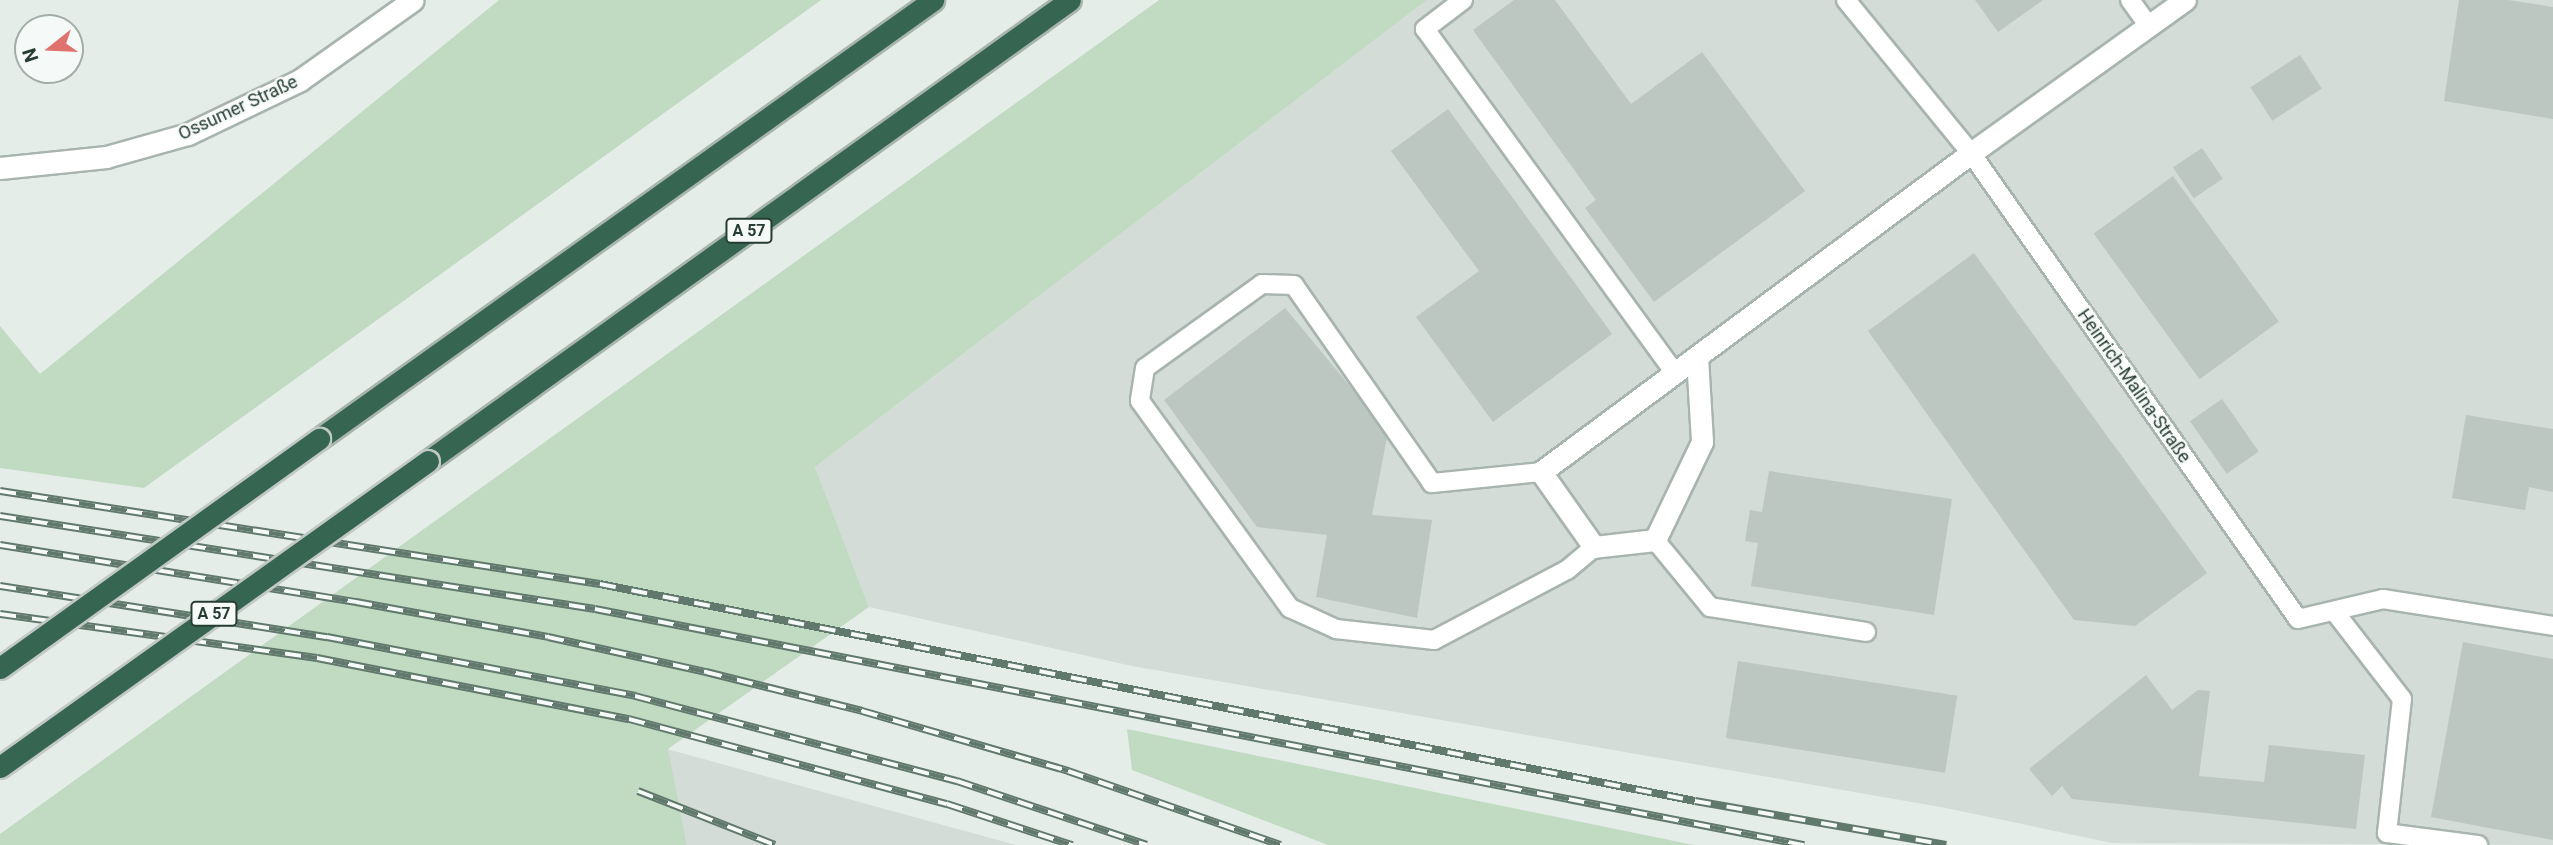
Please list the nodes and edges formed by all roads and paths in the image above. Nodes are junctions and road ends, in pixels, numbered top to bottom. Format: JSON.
{"nodes":[{"id":1,"x":413,"y":0,"type":"edge"},
{"id":2,"x":933,"y":0,"type":"edge"},
{"id":3,"x":1070,"y":0,"type":"edge"},
{"id":4,"x":1463,"y":0,"type":"edge"},
{"id":5,"x":1846,"y":0,"type":"edge"},
{"id":6,"x":2130,"y":0,"type":"edge"},
{"id":7,"x":2185,"y":0,"type":"edge"},
{"id":8,"x":2149,"y":26,"type":"junction"},
{"id":9,"x":1971,"y":153,"type":"junction"},
{"id":10,"x":0,"y":167,"type":"edge"},
{"id":11,"x":1698,"y":357,"type":"junction"},
{"id":12,"x":1676,"y":374,"type":"junction"},
{"id":13,"x":1541,"y":472,"type":"junction"},
{"id":14,"x":1655,"y":540,"type":"junction"},
{"id":15,"x":1594,"y":547,"type":"junction"},
{"id":16,"x":2334,"y":611,"type":"junction"},
{"id":17,"x":2553,"y":626,"type":"edge"},
{"id":18,"x":1866,"y":632,"type":"dead end"},
{"id":19,"x":0,"y":668,"type":"edge"},
{"id":20,"x":0,"y":767,"type":"edge"},
{"id":21,"x":2478,"y":845,"type":"edge"}],
"edges":[{"from":1,"to":10,"type":"street","name":"Ossumer Straße"},
{"from":2,"to":19,"type":"highway","bridge":true},
{"from":3,"to":20,"type":"highway","number":"A 57","bridge":true},
{"from":4,"to":12,"type":"lane"},
{"from":5,"to":9,"type":"lane","name":"Heinrich-Malina-Straße"},
{"from":6,"to":8,"type":"lane"},
{"from":7,"to":8,"type":"street"},
{"from":8,"to":9,"type":"street"},
{"from":9,"to":11,"type":"street"},
{"from":9,"to":16,"type":"lane","name":"Heinrich-Malina-Straße"},
{"from":11,"to":12,"type":"street"},
{"from":11,"to":14,"type":"street"},
{"from":12,"to":13,"type":"street"},
{"from":13,"to":15,"type":"street"},
{"from":13,"to":15,"type":"lane"},
{"from":14,"to":15,"type":"street"},
{"from":14,"to":18,"type":"lane"},
{"from":16,"to":17,"type":"lane"},
{"from":16,"to":21,"type":"lane"}]}
